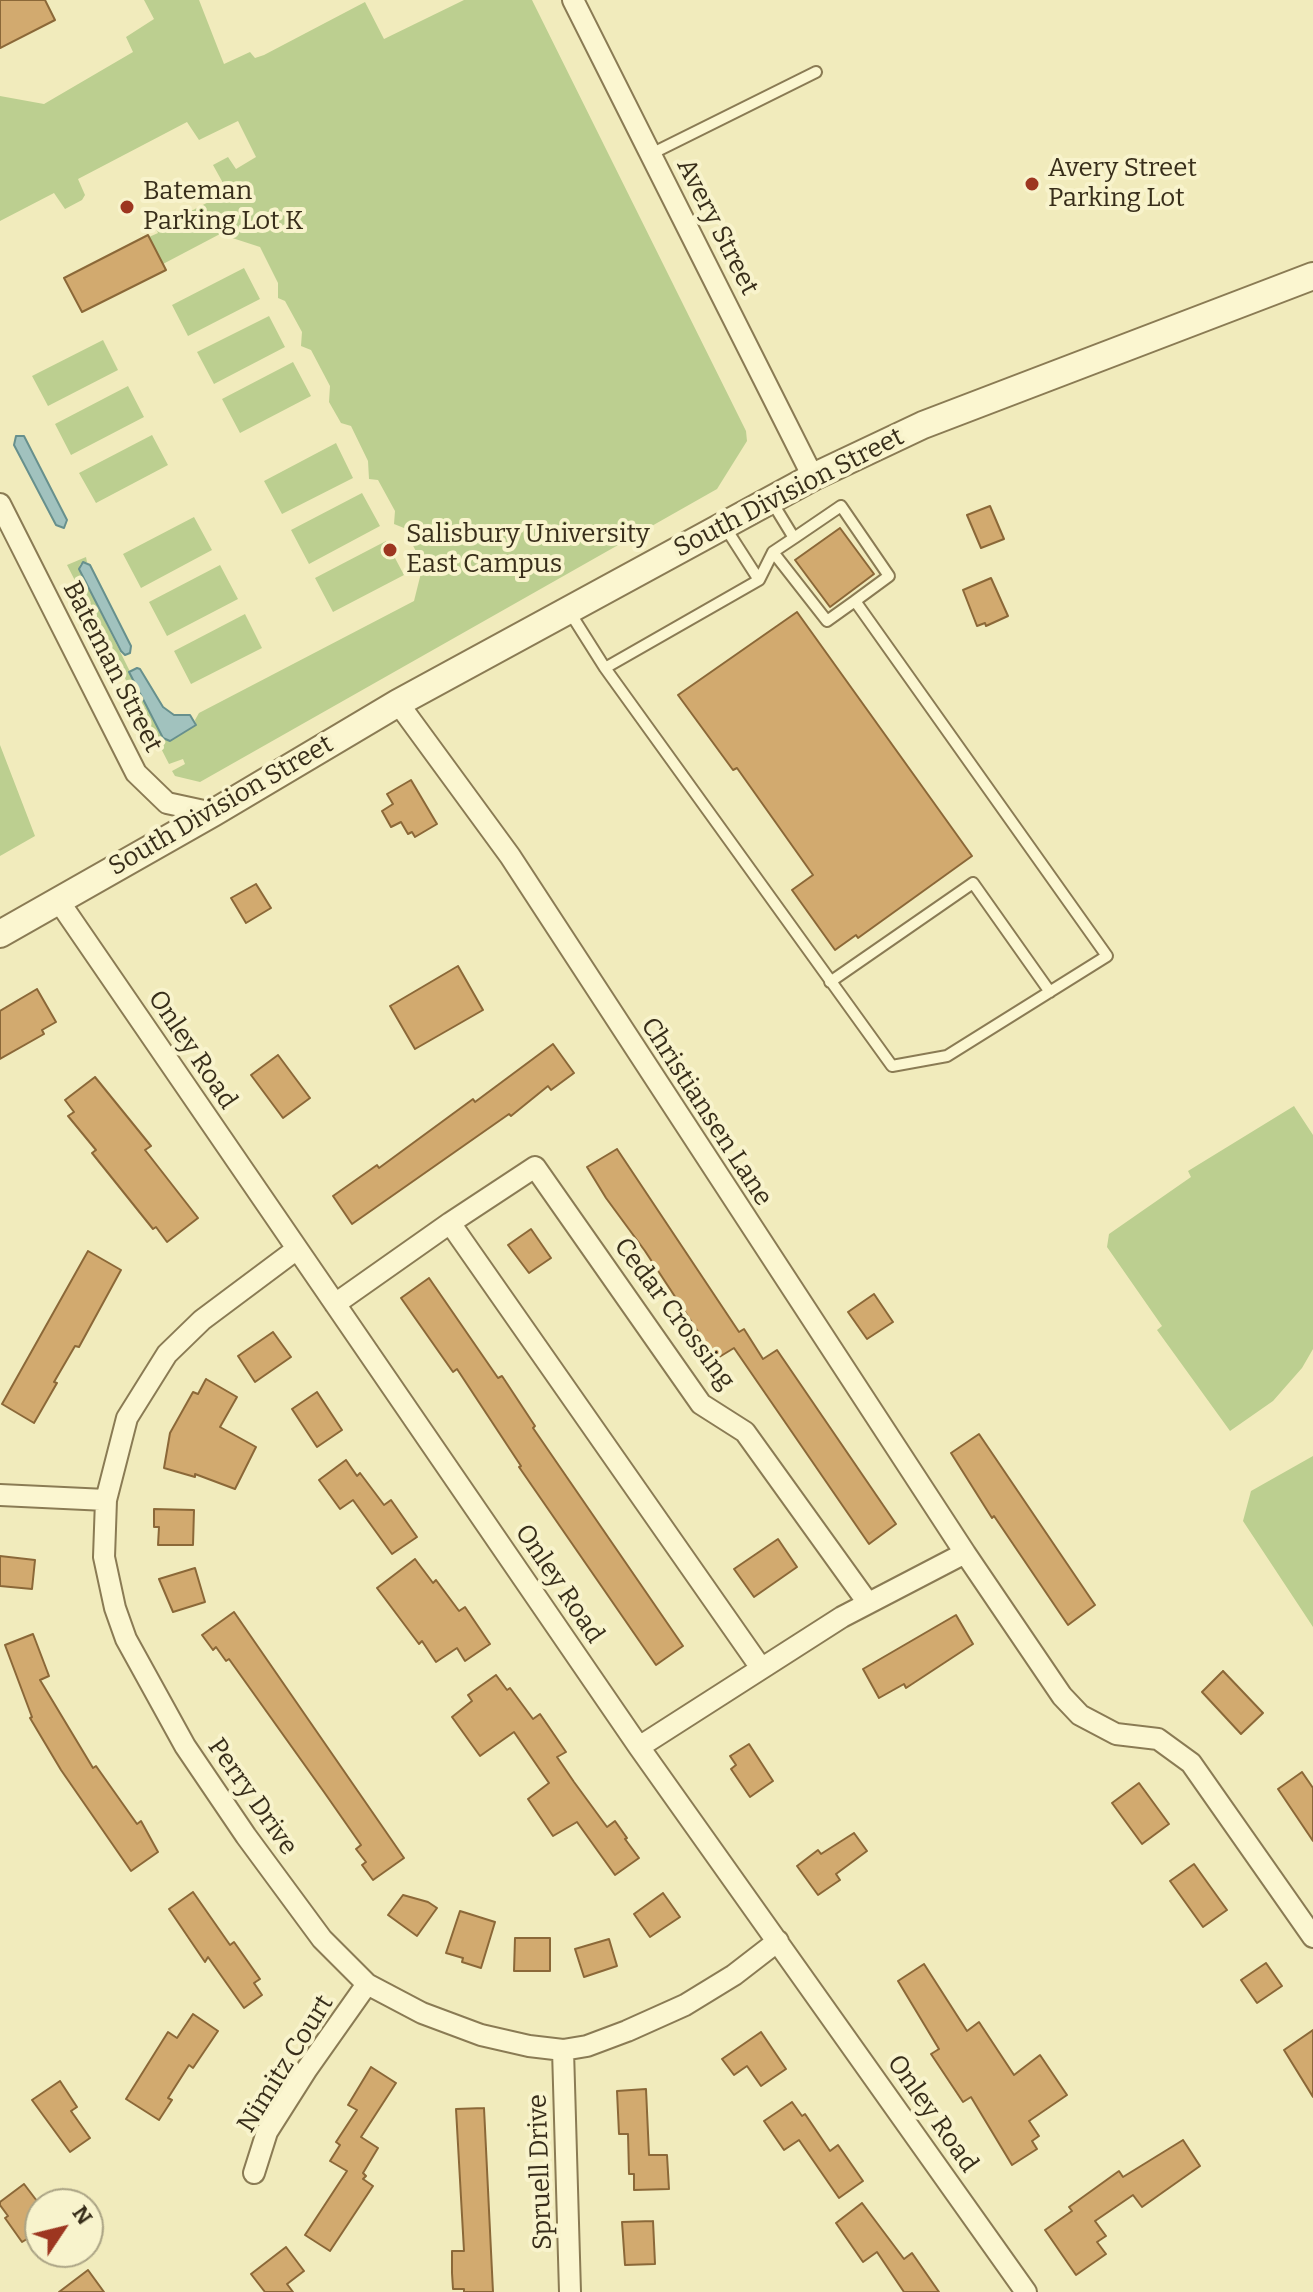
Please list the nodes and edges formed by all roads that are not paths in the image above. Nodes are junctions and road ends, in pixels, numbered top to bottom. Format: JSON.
{"nodes":[{"id":1,"x":573,"y":0,"type":"edge"},
{"id":2,"x":816,"y":72,"type":"dead end"},
{"id":3,"x":651,"y":154,"type":"junction"},
{"id":4,"x":1313,"y":276,"type":"edge"},
{"id":5,"x":813,"y":477,"type":"junction"},
{"id":6,"x":771,"y":500,"type":"junction"},
{"id":7,"x":0,"y":504,"type":"edge"},
{"id":8,"x":724,"y":525,"type":"junction"},
{"id":9,"x":794,"y":538,"type":"junction"},
{"id":10,"x":773,"y":552,"type":"junction"},
{"id":11,"x":759,"y":580,"type":"junction"},
{"id":12,"x":855,"y":601,"type":"junction"},
{"id":13,"x":568,"y":609,"type":"junction"},
{"id":14,"x":605,"y":668,"type":"junction"},
{"id":15,"x":398,"y":703,"type":"junction"},
{"id":16,"x":213,"y":813,"type":"junction"},
{"id":17,"x":58,"y":900,"type":"junction"},
{"id":18,"x":0,"y":934,"type":"edge"},
{"id":19,"x":830,"y":982,"type":"junction"},
{"id":20,"x":1050,"y":992,"type":"junction"},
{"id":21,"x":450,"y":1223,"type":"junction"},
{"id":22,"x":297,"y":1249,"type":"junction"},
{"id":23,"x":335,"y":1304,"type":"junction"},
{"id":24,"x":0,"y":1495,"type":"edge"},
{"id":25,"x":106,"y":1500,"type":"junction"},
{"id":26,"x":965,"y":1553,"type":"junction"},
{"id":27,"x":868,"y":1603,"type":"junction"},
{"id":28,"x":761,"y":1668,"type":"junction"},
{"id":29,"x":639,"y":1747,"type":"junction"},
{"id":30,"x":1313,"y":1937,"type":"edge"},
{"id":31,"x":778,"y":1941,"type":"junction"},
{"id":32,"x":367,"y":1984,"type":"junction"},
{"id":33,"x":563,"y":2050,"type":"junction"},
{"id":34,"x":254,"y":2173,"type":"dead end"},
{"id":35,"x":570,"y":2292,"type":"edge"},
{"id":36,"x":1026,"y":2292,"type":"edge"}],
"edges":[{"from":1,"to":3,"type":"street","name":"Avery Street"},
{"from":2,"to":3,"type":"lane"},
{"from":3,"to":5,"type":"street","name":"Avery Street"},
{"from":4,"to":5,"type":"street","name":"South Division Street"},
{"from":5,"to":6,"type":"street","name":"South Division Street"},
{"from":6,"to":8,"type":"street","name":"South Division Street"},
{"from":6,"to":9,"type":"lane"},
{"from":7,"to":16,"type":"street","name":"Bateman Street"},
{"from":8,"to":11,"type":"lane"},
{"from":8,"to":13,"type":"street","name":"South Division Street"},
{"from":9,"to":10,"type":"lane"},
{"from":9,"to":12,"type":"lane"},
{"from":10,"to":11,"type":"lane"},
{"from":10,"to":12,"type":"lane"},
{"from":11,"to":14,"type":"lane"},
{"from":12,"to":20,"type":"lane"},
{"from":13,"to":14,"type":"lane"},
{"from":13,"to":15,"type":"street","name":"South Division Street"},
{"from":14,"to":19,"type":"lane"},
{"from":15,"to":16,"type":"street","name":"South Division Street"},
{"from":15,"to":26,"type":"street","name":"Christiansen Lane"},
{"from":16,"to":17,"type":"street","name":"South Division Street"},
{"from":17,"to":18,"type":"street","name":"South Division Street"},
{"from":17,"to":22,"type":"street","name":"Onley Road"},
{"from":19,"to":20,"type":"lane"},
{"from":19,"to":20,"type":"lane"},
{"from":21,"to":23,"type":"street","name":"Cedar Crossing"},
{"from":21,"to":27,"type":"street","name":"Cedar Crossing"},
{"from":21,"to":28,"type":"street"},
{"from":22,"to":23,"type":"street","name":"Onley Road"},
{"from":22,"to":25,"type":"street","name":"Perry Drive"},
{"from":23,"to":29,"type":"street","name":"Onley Road"},
{"from":24,"to":25,"type":"street"},
{"from":25,"to":32,"type":"street","name":"Perry Drive"},
{"from":26,"to":27,"type":"street"},
{"from":26,"to":30,"type":"street"},
{"from":27,"to":28,"type":"street"},
{"from":28,"to":29,"type":"street"},
{"from":29,"to":31,"type":"street","name":"Onley Road"},
{"from":31,"to":33,"type":"street","name":"Perry Drive"},
{"from":31,"to":36,"type":"street","name":"Onley Road"},
{"from":32,"to":33,"type":"street","name":"Perry Drive"},
{"from":32,"to":34,"type":"street","name":"Nimitz Court"},
{"from":33,"to":35,"type":"street","name":"Spruell Drive"}]}
